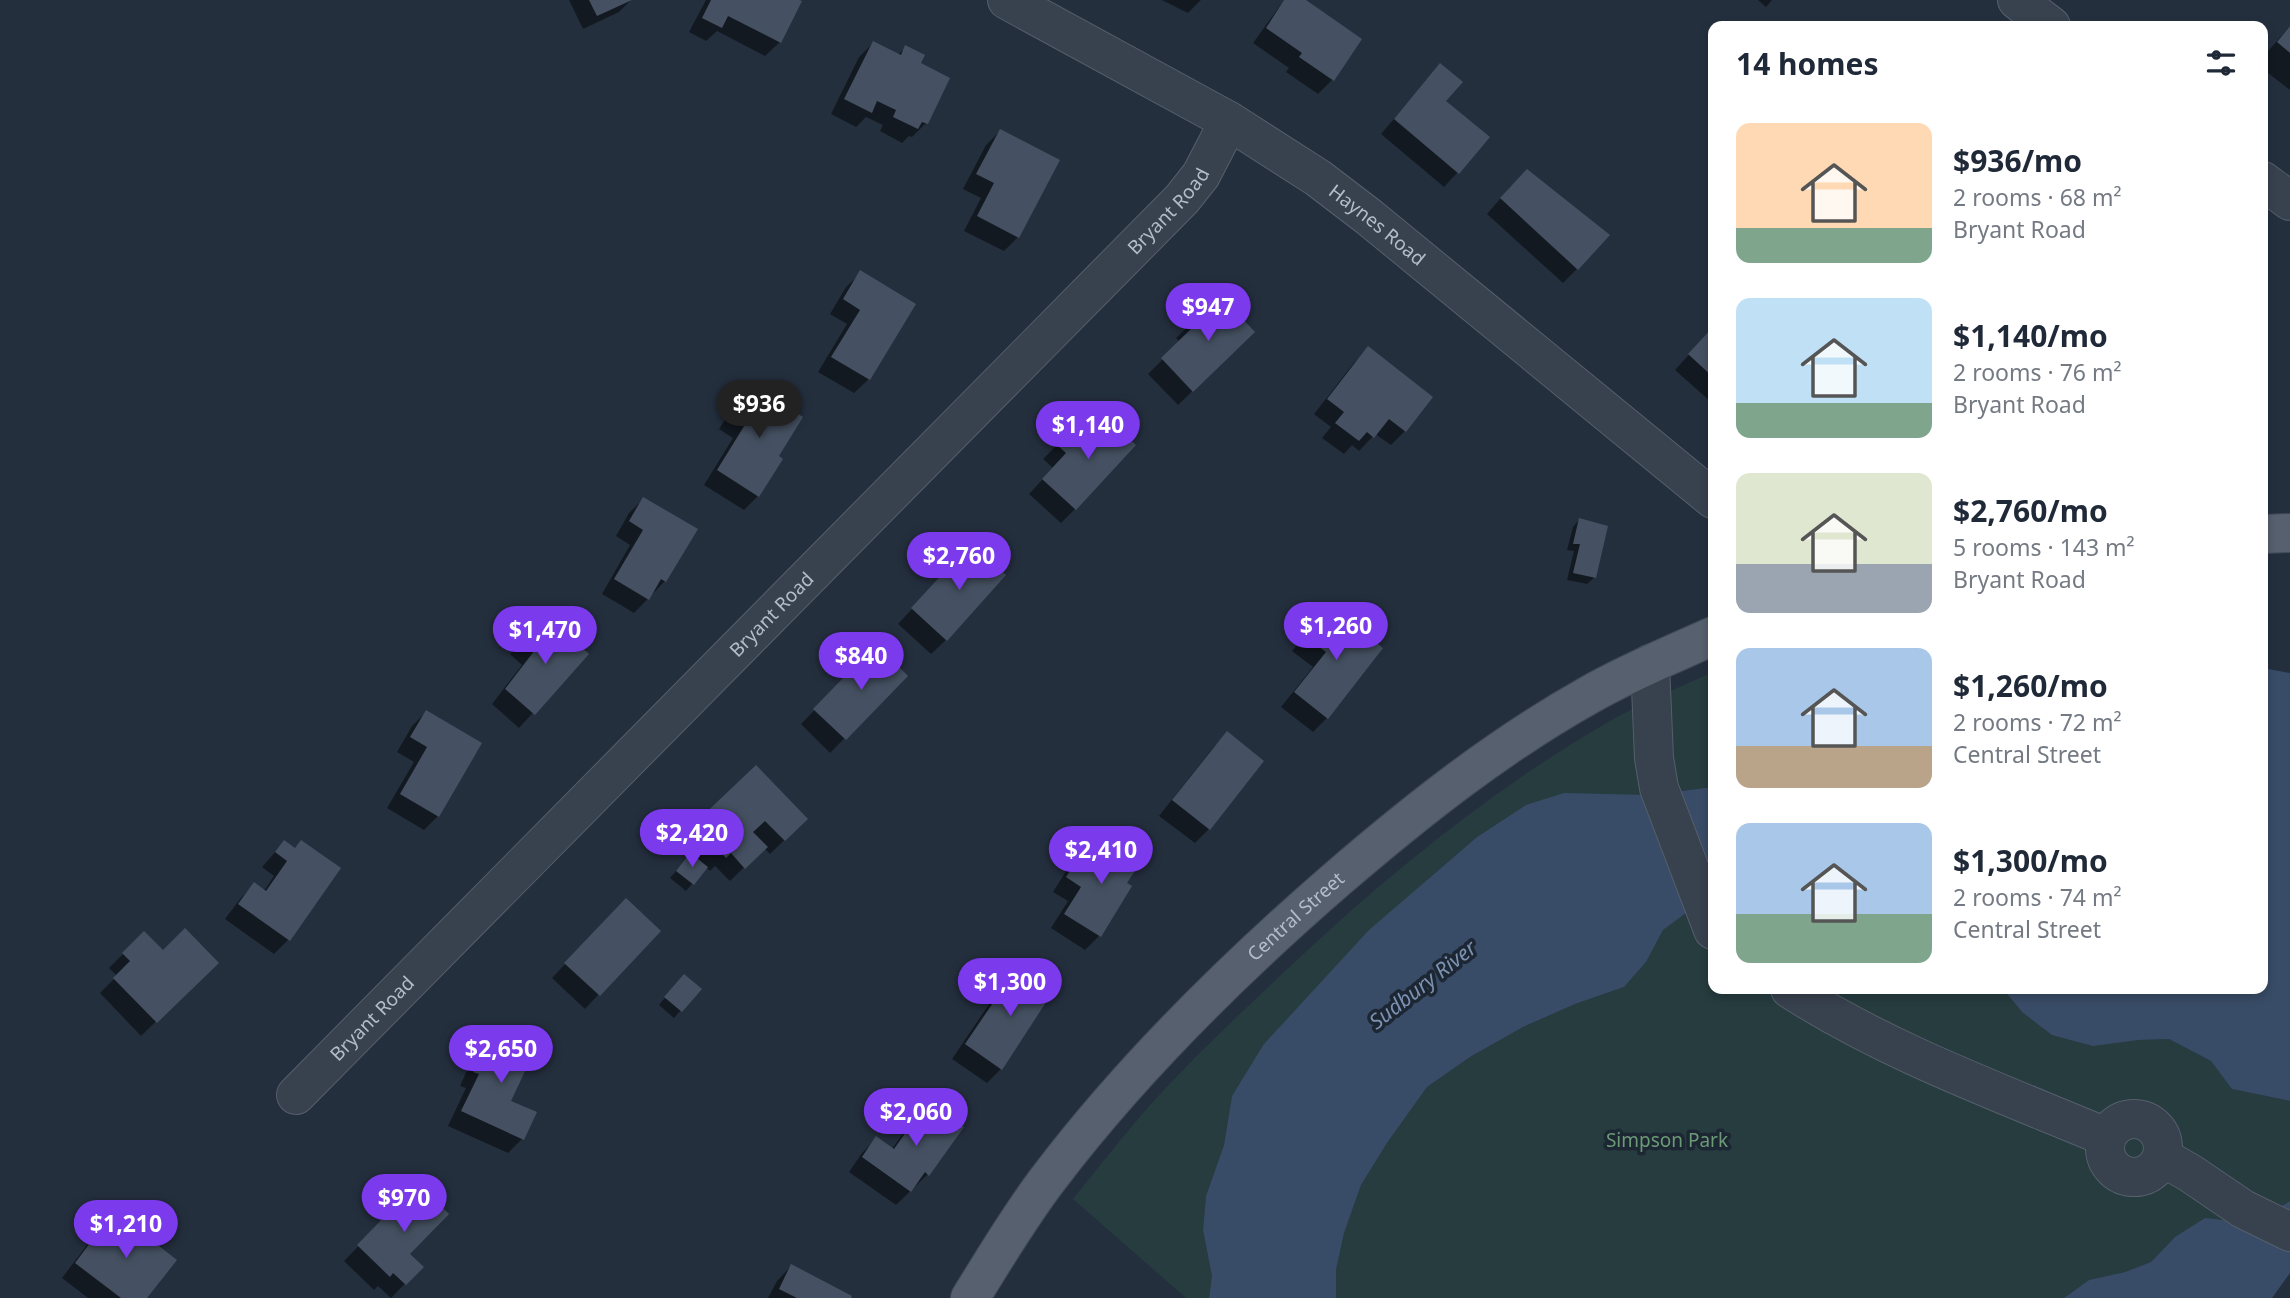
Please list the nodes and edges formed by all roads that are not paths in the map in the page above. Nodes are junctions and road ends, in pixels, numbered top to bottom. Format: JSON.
{"nodes":[{"id":1,"x":1007,"y":0,"type":"edge"},
{"id":2,"x":2017,"y":0,"type":"edge"},
{"id":3,"x":2045,"y":21,"type":"edge"},
{"id":4,"x":1229,"y":121,"type":"junction"},
{"id":5,"x":2268,"y":185,"type":"edge"},
{"id":6,"x":2290,"y":201,"type":"edge"},
{"id":7,"x":1708,"y":495,"type":"edge"},
{"id":8,"x":2290,"y":533,"type":"edge"},
{"id":9,"x":2268,"y":534,"type":"edge"},
{"id":10,"x":1708,"y":638,"type":"edge"},
{"id":11,"x":1650,"y":664,"type":"junction"},
{"id":12,"x":1708,"y":918,"type":"edge"},
{"id":13,"x":1799,"y":994,"type":"edge"},
{"id":14,"x":296,"y":1095,"type":"dead end"},
{"id":15,"x":2290,"y":1232,"type":"edge"},
{"id":16,"x":970,"y":1298,"type":"edge"}],
"edges":[{"from":1,"to":4,"type":"street","name":"Haynes Road"},
{"from":2,"to":3,"type":"street"},
{"from":4,"to":7,"type":"street","name":"Haynes Road"},
{"from":4,"to":14,"type":"street","name":"Bryant Road"},
{"from":5,"to":6,"type":"street"},
{"from":8,"to":9,"type":"main road"},
{"from":10,"to":11,"type":"main road","name":"Central Street"},
{"from":11,"to":12,"type":"street"},
{"from":11,"to":16,"type":"main road","name":"Central Street"},
{"from":13,"to":15,"type":"street"}]}
